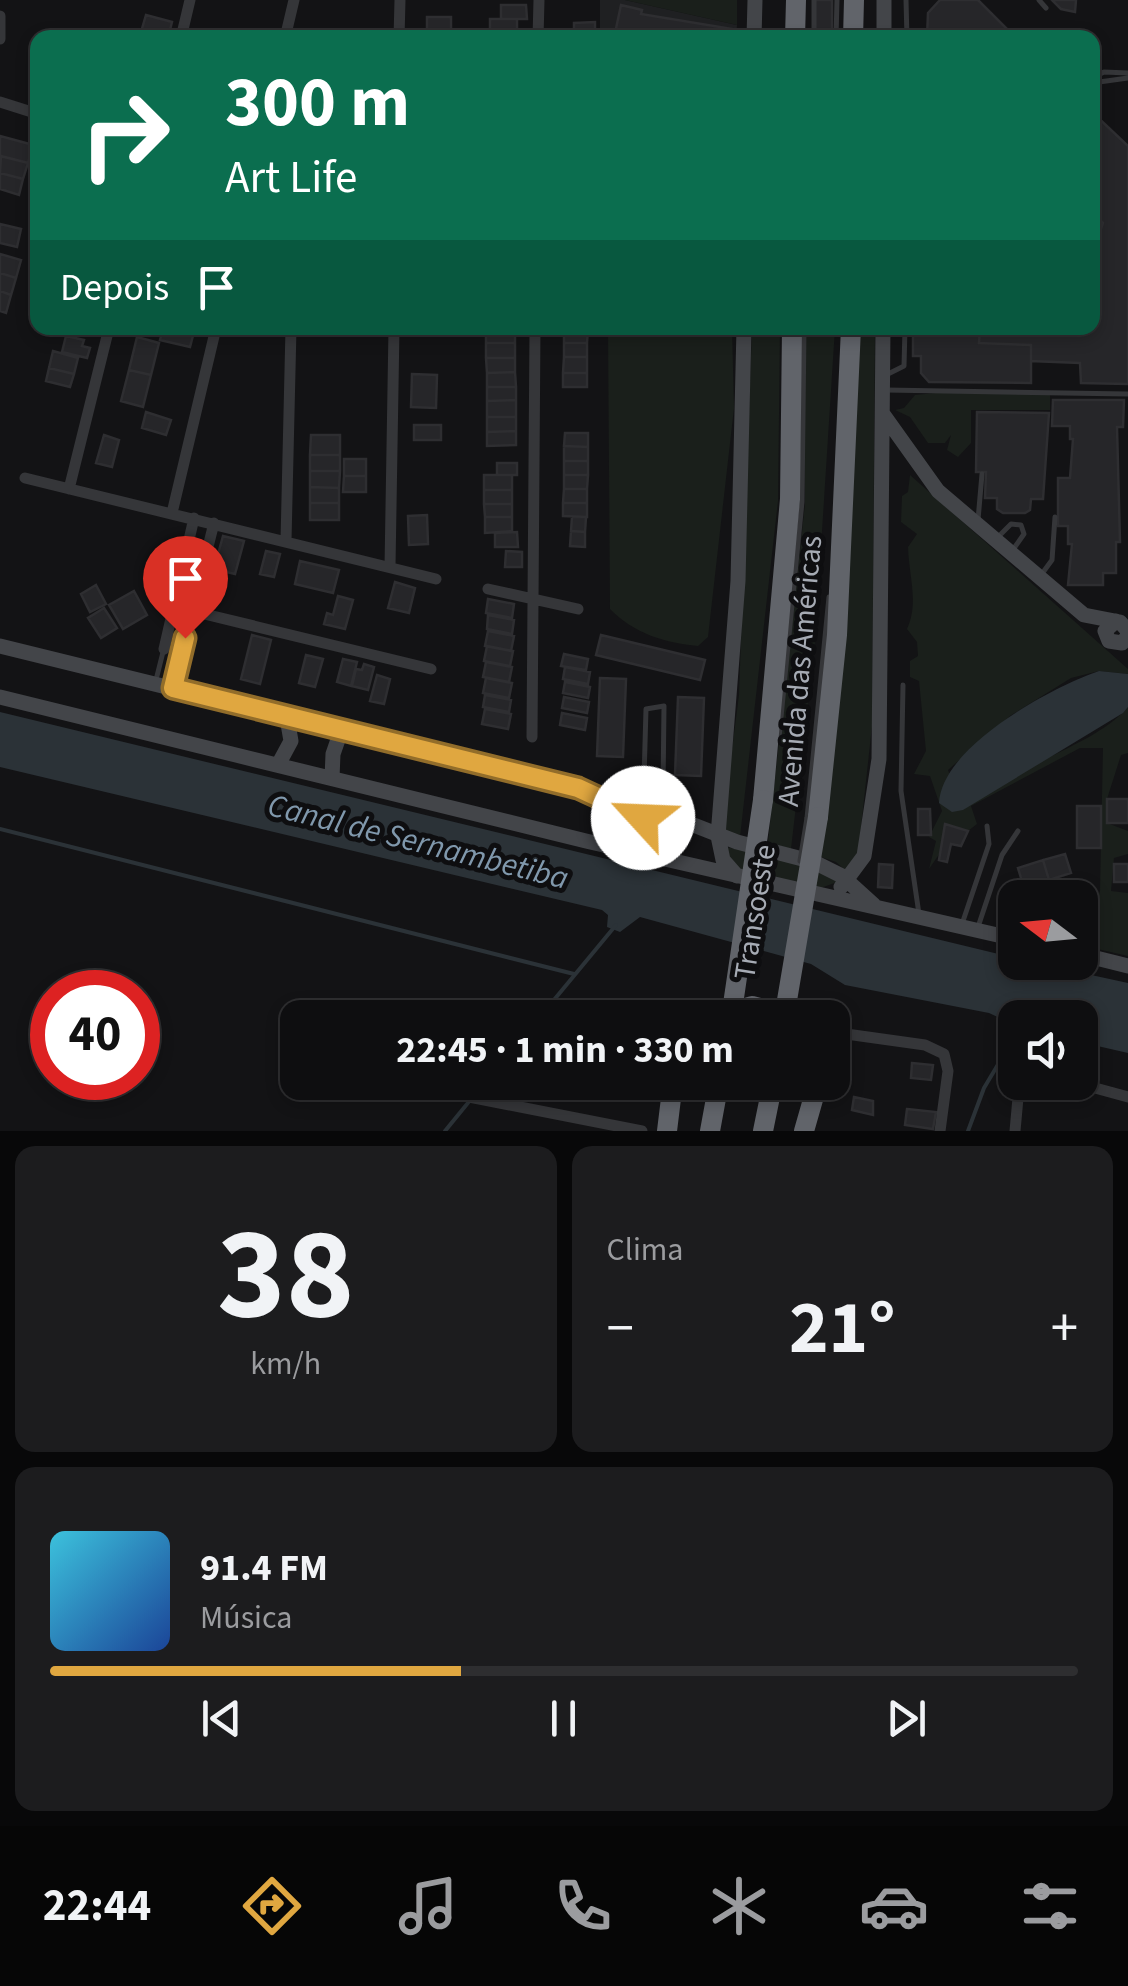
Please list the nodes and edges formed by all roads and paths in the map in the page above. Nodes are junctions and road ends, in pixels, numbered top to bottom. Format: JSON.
{"nodes":[{"id":1,"x":190,"y":0,"type":"edge"},
{"id":2,"x":294,"y":0,"type":"edge"},
{"id":3,"x":400,"y":0,"type":"edge"},
{"id":4,"x":538,"y":0,"type":"edge"},
{"id":5,"x":755,"y":0,"type":"edge"},
{"id":6,"x":796,"y":0,"type":"edge"},
{"id":7,"x":804,"y":0,"type":"edge"},
{"id":8,"x":814,"y":0,"type":"edge"},
{"id":9,"x":837,"y":0,"type":"edge"},
{"id":10,"x":844,"y":0,"type":"edge"},
{"id":11,"x":854,"y":0,"type":"edge"},
{"id":12,"x":884,"y":0,"type":"edge"},
{"id":13,"x":906,"y":0,"type":"edge"},
{"id":14,"x":1038,"y":0,"type":"edge"},
{"id":15,"x":1046,"y":8,"type":"dead end"},
{"id":16,"x":0,"y":16,"type":"edge"},
{"id":17,"x":182,"y":30,"type":"edge"},
{"id":18,"x":287,"y":30,"type":"edge"},
{"id":19,"x":399,"y":30,"type":"edge"},
{"id":20,"x":538,"y":30,"type":"edge"},
{"id":21,"x":754,"y":30,"type":"edge"},
{"id":22,"x":795,"y":30,"type":"edge"},
{"id":23,"x":803,"y":30,"type":"edge"},
{"id":24,"x":814,"y":30,"type":"edge"},
{"id":25,"x":836,"y":30,"type":"edge"},
{"id":26,"x":845,"y":30,"type":"edge"},
{"id":27,"x":854,"y":30,"type":"edge"},
{"id":28,"x":884,"y":30,"type":"edge"},
{"id":29,"x":907,"y":30,"type":"edge"},
{"id":30,"x":0,"y":39,"type":"edge"},
{"id":31,"x":1100,"y":75,"type":"edge"},
{"id":32,"x":1128,"y":75,"type":"edge"},
{"id":33,"x":1100,"y":80,"type":"edge"},
{"id":34,"x":0,"y":102,"type":"edge"},
{"id":35,"x":30,"y":111,"type":"edge"},
{"id":36,"x":107,"y":335,"type":"edge"},
{"id":37,"x":214,"y":335,"type":"edge"},
{"id":38,"x":291,"y":335,"type":"edge"},
{"id":39,"x":394,"y":335,"type":"edge"},
{"id":40,"x":536,"y":335,"type":"edge"},
{"id":41,"x":744,"y":335,"type":"edge"},
{"id":42,"x":792,"y":335,"type":"edge"},
{"id":43,"x":804,"y":335,"type":"edge"},
{"id":44,"x":841,"y":335,"type":"edge"},
{"id":45,"x":851,"y":335,"type":"edge"},
{"id":46,"x":884,"y":335,"type":"edge"},
{"id":47,"x":905,"y":335,"type":"edge"},
{"id":48,"x":883,"y":348,"type":"junction"},
{"id":49,"x":904,"y":350,"type":"junction"},
{"id":50,"x":884,"y":383,"type":"junction"},
{"id":51,"x":1128,"y":394,"type":"edge"},
{"id":52,"x":884,"y":414,"type":"junction"},
{"id":53,"x":982,"y":474,"type":"dead end"},
{"id":54,"x":25,"y":478,"type":"dead end"},
{"id":55,"x":68,"y":489,"type":"junction"},
{"id":56,"x":172,"y":514,"type":"junction"},
{"id":57,"x":1055,"y":517,"type":"dead end"},
{"id":58,"x":194,"y":518,"type":"junction"},
{"id":59,"x":214,"y":523,"type":"junction"},
{"id":60,"x":976,"y":523,"type":"junction"},
{"id":61,"x":286,"y":541,"type":"junction"},
{"id":62,"x":996,"y":541,"type":"junction"},
{"id":63,"x":1010,"y":553,"type":"junction"},
{"id":64,"x":390,"y":567,"type":"junction"},
{"id":65,"x":1040,"y":578,"type":"junction"},
{"id":66,"x":436,"y":579,"type":"dead end"},
{"id":67,"x":488,"y":589,"type":"dead end"},
{"id":68,"x":532,"y":600,"type":"junction"},
{"id":69,"x":578,"y":609,"type":"dead end"},
{"id":70,"x":192,"y":611,"type":"junction"},
{"id":71,"x":1124,"y":630,"type":"edge"},
{"id":72,"x":167,"y":633,"type":"junction"},
{"id":73,"x":185,"y":638,"type":"junction"},
{"id":74,"x":0,"y":646,"type":"edge"},
{"id":75,"x":164,"y":649,"type":"joint"},
{"id":76,"x":181,"y":654,"type":"joint"},
{"id":77,"x":1128,"y":656,"type":"edge"},
{"id":78,"x":430,"y":670,"type":"dead end"},
{"id":79,"x":155,"y":684,"type":"junction"},
{"id":80,"x":903,"y":684,"type":"dead end"},
{"id":81,"x":173,"y":688,"type":"junction"},
{"id":82,"x":0,"y":698,"type":"edge"},
{"id":83,"x":286,"y":718,"type":"junction"},
{"id":84,"x":341,"y":731,"type":"junction"},
{"id":85,"x":532,"y":737,"type":"dead end"},
{"id":86,"x":278,"y":765,"type":"junction"},
{"id":87,"x":332,"y":778,"type":"junction"},
{"id":88,"x":644,"y":793,"type":"junction"},
{"id":89,"x":767,"y":804,"type":"junction"},
{"id":90,"x":722,"y":806,"type":"junction"},
{"id":91,"x":812,"y":817,"type":"junction"},
{"id":92,"x":643,"y":818,"type":"junction"},
{"id":93,"x":686,"y":822,"type":"junction"},
{"id":94,"x":987,"y":826,"type":"dead end"},
{"id":95,"x":1018,"y":831,"type":"dead end"},
{"id":96,"x":718,"y":836,"type":"junction"},
{"id":97,"x":864,"y":856,"type":"junction"},
{"id":98,"x":737,"y":876,"type":"junction"},
{"id":99,"x":849,"y":881,"type":"junction"},
{"id":100,"x":823,"y":894,"type":"junction"},
{"id":101,"x":873,"y":905,"type":"junction"},
{"id":102,"x":919,"y":917,"type":"junction"},
{"id":103,"x":969,"y":928,"type":"junction"},
{"id":104,"x":998,"y":935,"type":"edge"},
{"id":105,"x":1098,"y":958,"type":"edge"},
{"id":106,"x":1128,"y":966,"type":"edge"},
{"id":107,"x":734,"y":1000,"type":"edge"},
{"id":108,"x":741,"y":1000,"type":"edge"},
{"id":109,"x":783,"y":1000,"type":"edge"},
{"id":110,"x":850,"y":1035,"type":"edge"},
{"id":111,"x":1098,"y":1088,"type":"edge"},
{"id":112,"x":1128,"y":1096,"type":"edge"},
{"id":113,"x":477,"y":1100,"type":"edge"},
{"id":114,"x":670,"y":1100,"type":"edge"},
{"id":115,"x":716,"y":1100,"type":"edge"},
{"id":116,"x":725,"y":1100,"type":"edge"},
{"id":117,"x":766,"y":1100,"type":"edge"},
{"id":118,"x":813,"y":1100,"type":"edge"},
{"id":119,"x":1018,"y":1100,"type":"edge"},
{"id":120,"x":642,"y":1131,"type":"edge"},
{"id":121,"x":666,"y":1131,"type":"edge"},
{"id":122,"x":710,"y":1131,"type":"edge"},
{"id":123,"x":719,"y":1131,"type":"edge"},
{"id":124,"x":760,"y":1131,"type":"edge"},
{"id":125,"x":804,"y":1131,"type":"edge"},
{"id":126,"x":940,"y":1131,"type":"edge"},
{"id":127,"x":1014,"y":1131,"type":"edge"}],
"edges":[{"from":1,"to":17,"type":"street"},
{"from":2,"to":18,"type":"street"},
{"from":3,"to":19,"type":"street"},
{"from":4,"to":20,"type":"street"},
{"from":5,"to":21,"type":"street"},
{"from":6,"to":22,"type":"highway"},
{"from":7,"to":23,"type":"lane"},
{"from":8,"to":24,"type":"lane"},
{"from":9,"to":25,"type":"lane"},
{"from":10,"to":26,"type":"lane"},
{"from":11,"to":27,"type":"highway"},
{"from":12,"to":28,"type":"street"},
{"from":13,"to":29,"type":"lane"},
{"from":14,"to":15,"type":"lane"},
{"from":16,"to":30,"type":"street"},
{"from":31,"to":32,"type":"lane"},
{"from":32,"to":33,"type":"lane"},
{"from":34,"to":35,"type":"street"},
{"from":36,"to":55,"type":"street"},
{"from":37,"to":56,"type":"street"},
{"from":38,"to":61,"type":"street"},
{"from":39,"to":64,"type":"street"},
{"from":40,"to":68,"type":"street"},
{"from":41,"to":90,"type":"street"},
{"from":42,"to":89,"type":"highway","name":"Avenida das Américas"},
{"from":43,"to":89,"type":"lane","name":"Transoeste"},
{"from":44,"to":91,"type":"lane","name":"Transoeste"},
{"from":45,"to":91,"type":"highway","name":"Avenida das Américas"},
{"from":46,"to":48,"type":"street"},
{"from":47,"to":49,"type":"lane"},
{"from":48,"to":49,"type":"lane"},
{"from":48,"to":50,"type":"street"},
{"from":49,"to":50,"type":"lane"},
{"from":50,"to":51,"type":"lane"},
{"from":50,"to":52,"type":"street"},
{"from":52,"to":60,"type":"street"},
{"from":52,"to":97,"type":"street"},
{"from":53,"to":60,"type":"lane"},
{"from":54,"to":55,"type":"street"},
{"from":55,"to":56,"type":"street"},
{"from":56,"to":58,"type":"street"},
{"from":57,"to":65,"type":"lane"},
{"from":58,"to":59,"type":"street"},
{"from":58,"to":72,"type":"street"},
{"from":59,"to":61,"type":"street"},
{"from":59,"to":70,"type":"street"},
{"from":60,"to":62,"type":"street"},
{"from":61,"to":64,"type":"street"},
{"from":62,"to":63,"type":"street"},
{"from":62,"to":63,"type":"lane"},
{"from":63,"to":65,"type":"street"},
{"from":64,"to":66,"type":"street"},
{"from":65,"to":71,"type":"street"},
{"from":67,"to":68,"type":"street"},
{"from":68,"to":69,"type":"street"},
{"from":68,"to":85,"type":"street"},
{"from":70,"to":73,"type":"street"},
{"from":70,"to":78,"type":"street"},
{"from":71,"to":77,"type":"street"},
{"from":72,"to":73,"type":"street"},
{"from":72,"to":75,"type":"street"},
{"from":73,"to":76,"type":"street"},
{"from":74,"to":79,"type":"street"},
{"from":75,"to":79,"type":"lane"},
{"from":76,"to":81,"type":"lane"},
{"from":79,"to":81,"type":"street"},
{"from":80,"to":102,"type":"lane"},
{"from":81,"to":83,"type":"street"},
{"from":82,"to":86,"type":"street"},
{"from":83,"to":84,"type":"street"},
{"from":83,"to":86,"type":"street"},
{"from":84,"to":87,"type":"street"},
{"from":84,"to":92,"type":"street"},
{"from":86,"to":87,"type":"street"},
{"from":87,"to":98,"type":"street"},
{"from":88,"to":88,"type":"lane"},
{"from":88,"to":92,"type":"lane"},
{"from":89,"to":107,"type":"highway","name":"Avenida das Américas","bridge":true},
{"from":89,"to":108,"type":"lane","name":"Transoeste"},
{"from":90,"to":93,"type":"street"},
{"from":90,"to":96,"type":"street"},
{"from":91,"to":109,"type":"highway","name":"Avenida das Américas","bridge":true},
{"from":92,"to":93,"type":"street"},
{"from":93,"to":96,"type":"street"},
{"from":94,"to":103,"type":"lane"},
{"from":95,"to":103,"type":"lane"},
{"from":96,"to":98,"type":"street"},
{"from":96,"to":99,"type":"street"},
{"from":97,"to":99,"type":"street"},
{"from":97,"to":101,"type":"street"},
{"from":98,"to":100,"type":"street"},
{"from":99,"to":100,"type":"street"},
{"from":99,"to":101,"type":"street"},
{"from":100,"to":101,"type":"street"},
{"from":101,"to":102,"type":"street"},
{"from":102,"to":103,"type":"street"},
{"from":103,"to":104,"type":"street"},
{"from":105,"to":106,"type":"street"},
{"from":110,"to":126,"type":"street"},
{"from":111,"to":112,"type":"street"},
{"from":113,"to":120,"type":"street"},
{"from":114,"to":121,"type":"highway"},
{"from":115,"to":122,"type":"highway"},
{"from":116,"to":123,"type":"lane"},
{"from":117,"to":124,"type":"highway"},
{"from":118,"to":125,"type":"highway"},
{"from":119,"to":127,"type":"street"}]}
